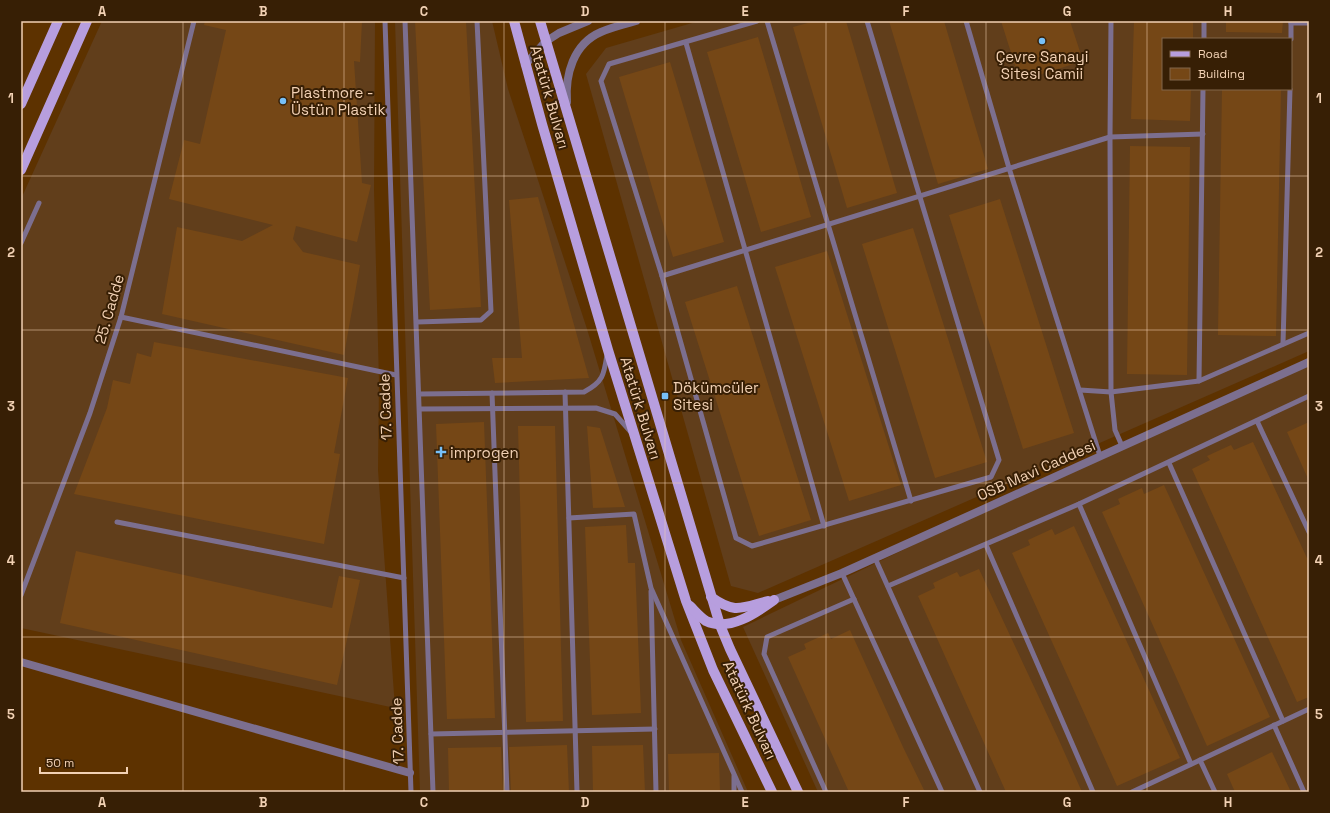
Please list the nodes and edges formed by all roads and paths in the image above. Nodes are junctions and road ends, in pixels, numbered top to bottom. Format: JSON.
{"nodes":[{"id":1,"x":58,"y":21,"type":"edge"},
{"id":2,"x":87,"y":21,"type":"edge"},
{"id":3,"x":194,"y":21,"type":"edge"},
{"id":4,"x":384,"y":21,"type":"edge"},
{"id":5,"x":405,"y":21,"type":"edge"},
{"id":6,"x":477,"y":21,"type":"edge"},
{"id":7,"x":514,"y":21,"type":"edge"},
{"id":8,"x":540,"y":21,"type":"edge"},
{"id":9,"x":588,"y":21,"type":"edge"},
{"id":10,"x":636,"y":21,"type":"edge"},
{"id":11,"x":757,"y":21,"type":"edge"},
{"id":12,"x":767,"y":21,"type":"edge"},
{"id":13,"x":867,"y":21,"type":"edge"},
{"id":14,"x":966,"y":21,"type":"edge"},
{"id":15,"x":1111,"y":21,"type":"edge"},
{"id":16,"x":1204,"y":21,"type":"edge"},
{"id":17,"x":1291,"y":22,"type":"edge"},
{"id":18,"x":1309,"y":23,"type":"edge"},
{"id":19,"x":1204,"y":38,"type":"edge"},
{"id":20,"x":1291,"y":38,"type":"edge"},
{"id":21,"x":545,"y":42,"type":"junction"},
{"id":22,"x":686,"y":43,"type":"junction"},
{"id":23,"x":526,"y":65,"type":"junction"},
{"id":24,"x":1203,"y":90,"type":"edge"},
{"id":25,"x":1290,"y":90,"type":"edge"},
{"id":26,"x":21,"y":104,"type":"edge"},
{"id":27,"x":569,"y":123,"type":"junction"},
{"id":28,"x":1203,"y":134,"type":"junction"},
{"id":29,"x":1110,"y":137,"type":"junction"},
{"id":30,"x":1009,"y":168,"type":"junction"},
{"id":31,"x":21,"y":170,"type":"edge"},
{"id":32,"x":920,"y":196,"type":"junction"},
{"id":33,"x":39,"y":203,"type":"dead end"},
{"id":34,"x":829,"y":223,"type":"junction"},
{"id":35,"x":21,"y":243,"type":"edge"},
{"id":36,"x":745,"y":249,"type":"junction"},
{"id":37,"x":662,"y":276,"type":"junction"},
{"id":38,"x":121,"y":317,"type":"junction"},
{"id":39,"x":417,"y":322,"type":"junction"},
{"id":40,"x":1309,"y":333,"type":"edge"},
{"id":41,"x":1283,"y":344,"type":"junction"},
{"id":42,"x":608,"y":350,"type":"junction"},
{"id":43,"x":1309,"y":362,"type":"edge"},
{"id":44,"x":396,"y":375,"type":"junction"},
{"id":45,"x":1199,"y":381,"type":"junction"},
{"id":46,"x":1080,"y":390,"type":"junction"},
{"id":47,"x":565,"y":392,"type":"junction"},
{"id":48,"x":1111,"y":392,"type":"junction"},
{"id":49,"x":492,"y":393,"type":"junction"},
{"id":50,"x":419,"y":394,"type":"junction"},
{"id":51,"x":1309,"y":396,"type":"edge"},
{"id":52,"x":565,"y":408,"type":"junction"},
{"id":53,"x":420,"y":409,"type":"junction"},
{"id":54,"x":493,"y":409,"type":"junction"},
{"id":55,"x":1258,"y":421,"type":"junction"},
{"id":56,"x":634,"y":435,"type":"junction"},
{"id":57,"x":1122,"y":446,"type":"junction"},
{"id":58,"x":1100,"y":456,"type":"junction"},
{"id":59,"x":1169,"y":463,"type":"junction"},
{"id":60,"x":911,"y":500,"type":"junction"},
{"id":61,"x":1079,"y":504,"type":"junction"},
{"id":62,"x":569,"y":518,"type":"junction"},
{"id":63,"x":117,"y":522,"type":"dead end"},
{"id":64,"x":824,"y":526,"type":"junction"},
{"id":65,"x":1309,"y":532,"type":"edge"},
{"id":66,"x":986,"y":545,"type":"junction"},
{"id":67,"x":875,"y":558,"type":"junction"},
{"id":68,"x":842,"y":573,"type":"junction"},
{"id":69,"x":404,"y":578,"type":"junction"},
{"id":70,"x":888,"y":586,"type":"junction"},
{"id":71,"x":651,"y":588,"type":"junction"},
{"id":72,"x":21,"y":595,"type":"edge"},
{"id":73,"x":711,"y":597,"type":"junction"},
{"id":74,"x":854,"y":599,"type":"junction"},
{"id":75,"x":774,"y":600,"type":"junction"},
{"id":76,"x":686,"y":602,"type":"junction"},
{"id":77,"x":720,"y":624,"type":"junction"},
{"id":78,"x":21,"y":662,"type":"edge"},
{"id":79,"x":1309,"y":709,"type":"edge"},
{"id":80,"x":1283,"y":721,"type":"junction"},
{"id":81,"x":1274,"y":726,"type":"junction"},
{"id":82,"x":655,"y":729,"type":"junction"},
{"id":83,"x":575,"y":731,"type":"junction"},
{"id":84,"x":505,"y":732,"type":"junction"},
{"id":85,"x":431,"y":734,"type":"junction"},
{"id":86,"x":1200,"y":760,"type":"junction"},
{"id":87,"x":1191,"y":764,"type":"junction"},
{"id":88,"x":410,"y":773,"type":"junction"},
{"id":89,"x":734,"y":773,"type":"junction"},
{"id":90,"x":411,"y":792,"type":"edge"},
{"id":91,"x":434,"y":792,"type":"edge"},
{"id":92,"x":507,"y":792,"type":"edge"},
{"id":93,"x":577,"y":792,"type":"edge"},
{"id":94,"x":656,"y":792,"type":"edge"},
{"id":95,"x":734,"y":792,"type":"edge"},
{"id":96,"x":742,"y":792,"type":"edge"},
{"id":97,"x":772,"y":792,"type":"edge"},
{"id":98,"x":798,"y":792,"type":"edge"},
{"id":99,"x":826,"y":792,"type":"edge"},
{"id":100,"x":942,"y":792,"type":"edge"},
{"id":101,"x":980,"y":792,"type":"edge"},
{"id":102,"x":1093,"y":792,"type":"edge"},
{"id":103,"x":1132,"y":792,"type":"edge"},
{"id":104,"x":1215,"y":792,"type":"edge"},
{"id":105,"x":1304,"y":792,"type":"edge"}],
"edges":[{"from":1,"to":26,"type":"main road"},
{"from":2,"to":31,"type":"main road"},
{"from":3,"to":38,"type":"lane","name":"25. Cadde"},
{"from":4,"to":44,"type":"lane","name":"17. Cadde"},
{"from":5,"to":39,"type":"lane"},
{"from":6,"to":39,"type":"lane"},
{"from":7,"to":23,"type":"main road","name":"Atatürk Bulvarı"},
{"from":8,"to":21,"type":"main road","name":"Atatürk Bulvarı"},
{"from":9,"to":21,"type":"street"},
{"from":10,"to":27,"type":"street"},
{"from":11,"to":22,"type":"lane"},
{"from":12,"to":34,"type":"lane"},
{"from":13,"to":32,"type":"lane"},
{"from":14,"to":30,"type":"lane"},
{"from":15,"to":29,"type":"lane"},
{"from":16,"to":19,"type":"lane"},
{"from":17,"to":18,"type":"lane"},
{"from":17,"to":20,"type":"lane"},
{"from":21,"to":23,"type":"street"},
{"from":21,"to":27,"type":"main road","name":"Atatürk Bulvarı"},
{"from":22,"to":36,"type":"lane"},
{"from":22,"to":37,"type":"lane"},
{"from":23,"to":42,"type":"main road","name":"Atatürk Bulvarı"},
{"from":24,"to":28,"type":"lane"},
{"from":25,"to":41,"type":"lane"},
{"from":27,"to":73,"type":"main road","name":"Atatürk Bulvarı"},
{"from":28,"to":29,"type":"lane"},
{"from":28,"to":45,"type":"lane"},
{"from":29,"to":30,"type":"lane"},
{"from":29,"to":48,"type":"lane"},
{"from":30,"to":32,"type":"lane"},
{"from":30,"to":46,"type":"lane"},
{"from":32,"to":34,"type":"lane"},
{"from":32,"to":60,"type":"lane"},
{"from":33,"to":35,"type":"lane"},
{"from":34,"to":36,"type":"lane"},
{"from":34,"to":60,"type":"lane"},
{"from":36,"to":37,"type":"lane"},
{"from":36,"to":64,"type":"lane"},
{"from":37,"to":64,"type":"lane"},
{"from":38,"to":44,"type":"lane"},
{"from":38,"to":72,"type":"lane","name":"25. Cadde"},
{"from":39,"to":50,"type":"lane"},
{"from":40,"to":41,"type":"lane"},
{"from":41,"to":45,"type":"lane"},
{"from":42,"to":47,"type":"lane"},
{"from":42,"to":56,"type":"main road","name":"Atatürk Bulvarı"},
{"from":43,"to":57,"type":"street","name":"OSB Mavi Caddesi"},
{"from":44,"to":69,"type":"lane","name":"17. Cadde"},
{"from":45,"to":48,"type":"lane"},
{"from":46,"to":48,"type":"lane"},
{"from":46,"to":58,"type":"lane"},
{"from":47,"to":49,"type":"lane"},
{"from":47,"to":52,"type":"lane"},
{"from":48,"to":57,"type":"lane"},
{"from":49,"to":50,"type":"lane"},
{"from":49,"to":54,"type":"lane"},
{"from":50,"to":53,"type":"lane"},
{"from":51,"to":55,"type":"lane"},
{"from":52,"to":54,"type":"lane"},
{"from":52,"to":56,"type":"lane"},
{"from":52,"to":62,"type":"lane"},
{"from":53,"to":54,"type":"lane"},
{"from":53,"to":85,"type":"lane"},
{"from":54,"to":84,"type":"lane"},
{"from":55,"to":59,"type":"lane"},
{"from":55,"to":65,"type":"lane"},
{"from":56,"to":76,"type":"main road","name":"Atatürk Bulvarı"},
{"from":57,"to":58,"type":"street","name":"OSB Mavi Caddesi"},
{"from":58,"to":67,"type":"street","name":"OSB Mavi Caddesi"},
{"from":59,"to":61,"type":"lane"},
{"from":59,"to":80,"type":"lane"},
{"from":60,"to":64,"type":"lane"},
{"from":61,"to":66,"type":"lane"},
{"from":61,"to":87,"type":"lane"},
{"from":62,"to":71,"type":"lane"},
{"from":62,"to":83,"type":"lane"},
{"from":63,"to":69,"type":"lane"},
{"from":66,"to":70,"type":"lane"},
{"from":66,"to":102,"type":"lane"},
{"from":67,"to":68,"type":"street","name":"OSB Mavi Caddesi"},
{"from":67,"to":70,"type":"lane"},
{"from":68,"to":74,"type":"lane"},
{"from":68,"to":75,"type":"street","name":"OSB Mavi Caddesi"},
{"from":69,"to":88,"type":"lane","name":"17. Cadde"},
{"from":70,"to":101,"type":"lane"},
{"from":71,"to":82,"type":"lane"},
{"from":71,"to":89,"type":"lane"},
{"from":73,"to":75,"type":"main road"},
{"from":73,"to":77,"type":"main road","name":"Atatürk Bulvarı"},
{"from":74,"to":99,"type":"lane"},
{"from":74,"to":100,"type":"lane"},
{"from":75,"to":77,"type":"main road"},
{"from":76,"to":77,"type":"main road"},
{"from":76,"to":97,"type":"main road","name":"Atatürk Bulvarı"},
{"from":77,"to":98,"type":"main road","name":"Atatürk Bulvarı"},
{"from":78,"to":88,"type":"street"},
{"from":79,"to":80,"type":"lane"},
{"from":80,"to":81,"type":"lane"},
{"from":81,"to":86,"type":"lane"},
{"from":81,"to":105,"type":"lane"},
{"from":82,"to":83,"type":"lane"},
{"from":82,"to":94,"type":"lane"},
{"from":83,"to":84,"type":"lane"},
{"from":83,"to":93,"type":"lane"},
{"from":84,"to":85,"type":"lane"},
{"from":84,"to":92,"type":"lane"},
{"from":85,"to":91,"type":"lane"},
{"from":86,"to":87,"type":"lane"},
{"from":86,"to":104,"type":"lane"},
{"from":87,"to":103,"type":"lane"},
{"from":88,"to":90,"type":"lane","name":"17. Cadde"},
{"from":89,"to":95,"type":"lane"},
{"from":89,"to":96,"type":"lane"}]}
